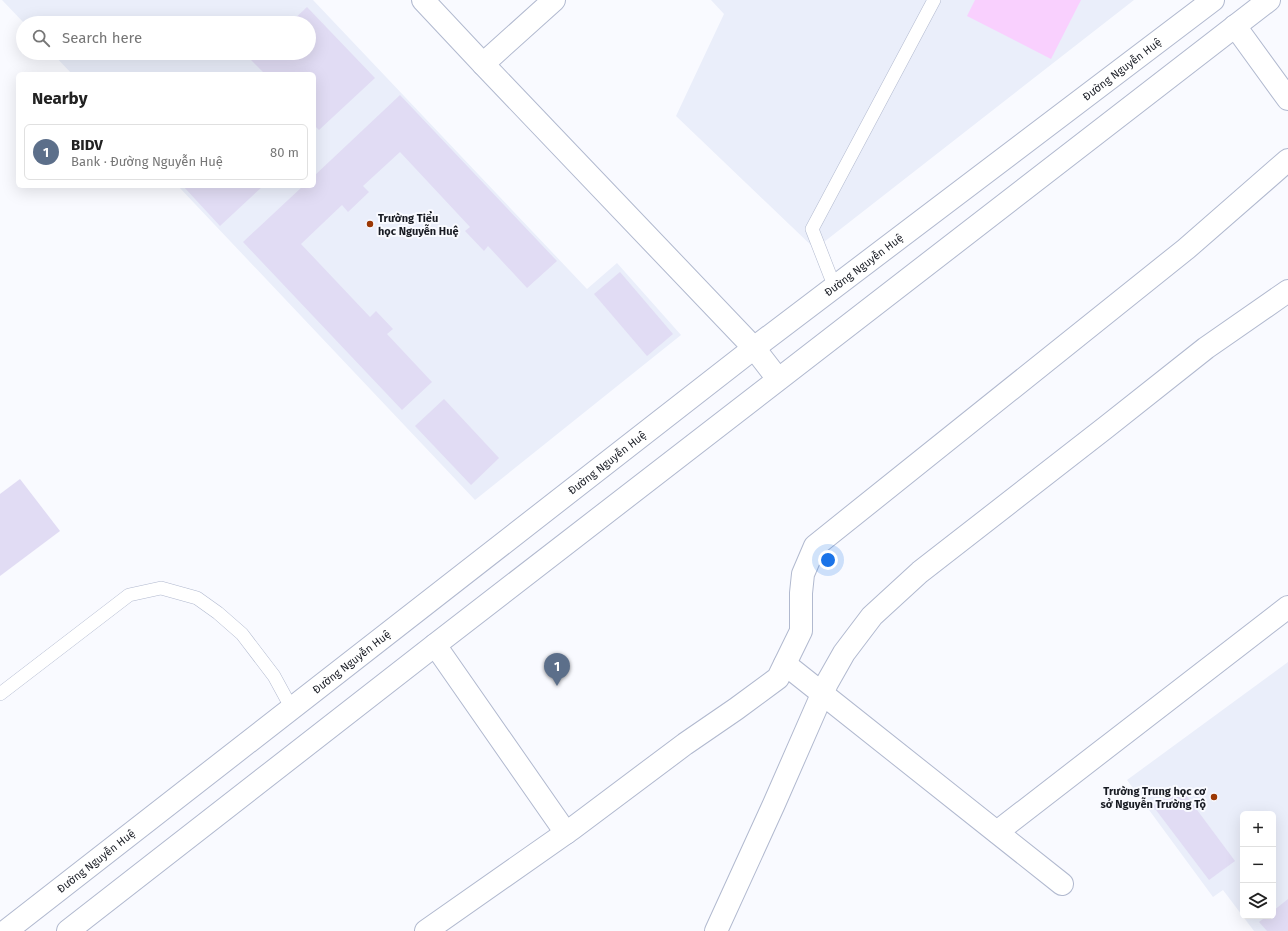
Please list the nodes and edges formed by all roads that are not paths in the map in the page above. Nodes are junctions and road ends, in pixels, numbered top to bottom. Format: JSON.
{"nodes":[{"id":1,"x":423,"y":0,"type":"edge"},
{"id":2,"x":554,"y":0,"type":"edge"},
{"id":3,"x":934,"y":0,"type":"edge"},
{"id":4,"x":1213,"y":0,"type":"edge"},
{"id":5,"x":1269,"y":0,"type":"edge"},
{"id":6,"x":1235,"y":26,"type":"junction"},
{"id":7,"x":482,"y":64,"type":"junction"},
{"id":8,"x":1288,"y":99,"type":"edge"},
{"id":9,"x":1288,"y":160,"type":"edge"},
{"id":10,"x":835,"y":288,"type":"junction"},
{"id":11,"x":1288,"y":291,"type":"edge"},
{"id":12,"x":754,"y":348,"type":"junction"},
{"id":13,"x":778,"y":379,"type":"junction"},
{"id":14,"x":1288,"y":606,"type":"edge"},
{"id":15,"x":435,"y":645,"type":"junction"},
{"id":16,"x":785,"y":664,"type":"junction"},
{"id":17,"x":0,"y":694,"type":"edge"},
{"id":18,"x":823,"y":694,"type":"junction"},
{"id":19,"x":292,"y":709,"type":"junction"},
{"id":20,"x":997,"y":832,"type":"junction"},
{"id":21,"x":566,"y":833,"type":"junction"},
{"id":22,"x":1062,"y":884,"type":"dead end"},
{"id":23,"x":6,"y":931,"type":"edge"},
{"id":24,"x":68,"y":931,"type":"edge"},
{"id":25,"x":426,"y":931,"type":"edge"},
{"id":26,"x":716,"y":931,"type":"edge"}],
"edges":[{"from":1,"to":7,"type":"street"},
{"from":2,"to":7,"type":"street"},
{"from":3,"to":10,"type":"lane"},
{"from":4,"to":10,"type":"street","name":"Đường Nguyễn Huệ"},
{"from":5,"to":6,"type":"street"},
{"from":6,"to":8,"type":"street"},
{"from":6,"to":13,"type":"street"},
{"from":7,"to":12,"type":"street"},
{"from":9,"to":16,"type":"street"},
{"from":10,"to":12,"type":"street","name":"Đường Nguyễn Huệ"},
{"from":11,"to":18,"type":"street"},
{"from":12,"to":13,"type":"street"},
{"from":12,"to":19,"type":"street","name":"Đường Nguyễn Huệ"},
{"from":13,"to":15,"type":"street"},
{"from":14,"to":20,"type":"street"},
{"from":15,"to":21,"type":"street"},
{"from":15,"to":24,"type":"street"},
{"from":16,"to":18,"type":"street"},
{"from":16,"to":21,"type":"street"},
{"from":17,"to":19,"type":"lane"},
{"from":18,"to":20,"type":"street"},
{"from":18,"to":26,"type":"street"},
{"from":19,"to":23,"type":"street","name":"Đường Nguyễn Huệ"},
{"from":20,"to":22,"type":"street"},
{"from":21,"to":25,"type":"street"}]}
